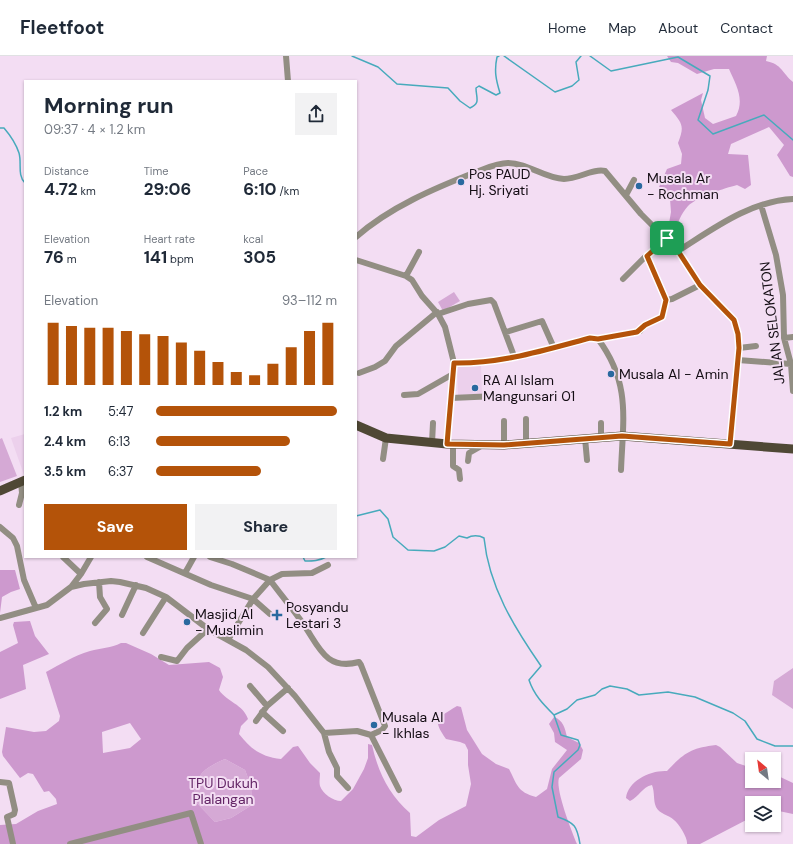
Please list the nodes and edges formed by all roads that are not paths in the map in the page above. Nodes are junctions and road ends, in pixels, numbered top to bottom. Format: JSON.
{"nodes":[{"id":1,"x":286,"y":56,"type":"edge"},
{"id":2,"x":288,"y":80,"type":"edge"},
{"id":3,"x":634,"y":180,"type":"dead end"},
{"id":4,"x":626,"y":195,"type":"junction"},
{"id":5,"x":793,"y":199,"type":"edge"},
{"id":6,"x":761,"y":205,"type":"junction"},
{"id":7,"x":357,"y":236,"type":"edge"},
{"id":8,"x":667,"y":238,"type":"junction"},
{"id":9,"x":678,"y":251,"type":"junction"},
{"id":10,"x":419,"y":252,"type":"dead end"},
{"id":11,"x":647,"y":256,"type":"junction"},
{"id":12,"x":357,"y":260,"type":"edge"},
{"id":13,"x":406,"y":276,"type":"junction"},
{"id":14,"x":623,"y":279,"type":"dead end"},
{"id":15,"x":700,"y":285,"type":"junction"},
{"id":16,"x":666,"y":300,"type":"junction"},
{"id":17,"x":437,"y":313,"type":"junction"},
{"id":18,"x":506,"y":332,"type":"junction"},
{"id":19,"x":793,"y":337,"type":"edge"},
{"id":20,"x":784,"y":338,"type":"junction"},
{"id":21,"x":598,"y":339,"type":"junction"},
{"id":22,"x":756,"y":346,"type":"dead end"},
{"id":23,"x":554,"y":348,"type":"junction"},
{"id":24,"x":739,"y":348,"type":"junction"},
{"id":25,"x":514,"y":356,"type":"junction"},
{"id":26,"x":738,"y":360,"type":"junction"},
{"id":27,"x":454,"y":363,"type":"junction"},
{"id":28,"x":791,"y":364,"type":"junction"},
{"id":29,"x":358,"y":373,"type":"dead end"},
{"id":30,"x":453,"y":374,"type":"junction"},
{"id":31,"x":793,"y":391,"type":"edge"},
{"id":32,"x":404,"y":395,"type":"dead end"},
{"id":33,"x":497,"y":396,"type":"dead end"},
{"id":34,"x":451,"y":398,"type":"junction"},
{"id":35,"x":526,"y":419,"type":"dead end"},
{"id":36,"x":504,"y":421,"type":"dead end"},
{"id":37,"x":433,"y":423,"type":"dead end"},
{"id":38,"x":601,"y":423,"type":"dead end"},
{"id":39,"x":357,"y":425,"type":"edge"},
{"id":40,"x":601,"y":436,"type":"junction"},
{"id":41,"x":622,"y":436,"type":"junction"},
{"id":42,"x":386,"y":438,"type":"junction"},
{"id":43,"x":585,"y":438,"type":"junction"},
{"id":44,"x":432,"y":443,"type":"junction"},
{"id":45,"x":450,"y":444,"type":"junction"},
{"id":46,"x":526,"y":444,"type":"junction"},
{"id":47,"x":730,"y":444,"type":"junction"},
{"id":48,"x":504,"y":445,"type":"junction"},
{"id":49,"x":483,"y":446,"type":"junction"},
{"id":50,"x":793,"y":450,"type":"edge"},
{"id":51,"x":384,"y":459,"type":"dead end"},
{"id":52,"x":587,"y":460,"type":"dead end"},
{"id":53,"x":468,"y":461,"type":"dead end"},
{"id":54,"x":621,"y":470,"type":"dead end"},
{"id":55,"x":460,"y":479,"type":"dead end"},
{"id":56,"x":23,"y":481,"type":"edge"},
{"id":57,"x":0,"y":491,"type":"edge"},
{"id":58,"x":19,"y":505,"type":"dead end"},
{"id":59,"x":0,"y":527,"type":"edge"},
{"id":60,"x":64,"y":558,"type":"edge"},
{"id":61,"x":89,"y":558,"type":"edge"},
{"id":62,"x":149,"y":558,"type":"edge"},
{"id":63,"x":213,"y":558,"type":"edge"},
{"id":64,"x":193,"y":559,"type":"edge"},
{"id":65,"x":328,"y":565,"type":"dead end"},
{"id":66,"x":185,"y":573,"type":"junction"},
{"id":67,"x":81,"y":574,"type":"junction"},
{"id":68,"x":270,"y":580,"type":"junction"},
{"id":69,"x":99,"y":582,"type":"junction"},
{"id":70,"x":136,"y":585,"type":"junction"},
{"id":71,"x":71,"y":587,"type":"junction"},
{"id":72,"x":166,"y":597,"type":"junction"},
{"id":73,"x":253,"y":599,"type":"junction"},
{"id":74,"x":36,"y":608,"type":"junction"},
{"id":75,"x":270,"y":614,"type":"dead end"},
{"id":76,"x":122,"y":615,"type":"dead end"},
{"id":77,"x":0,"y":618,"type":"edge"},
{"id":78,"x":95,"y":623,"type":"dead end"},
{"id":79,"x":208,"y":629,"type":"junction"},
{"id":80,"x":143,"y":633,"type":"dead end"},
{"id":81,"x":228,"y":640,"type":"junction"},
{"id":82,"x":161,"y":657,"type":"dead end"},
{"id":83,"x":250,"y":686,"type":"dead end"},
{"id":84,"x":288,"y":688,"type":"junction"},
{"id":85,"x":267,"y":706,"type":"junction"},
{"id":86,"x":262,"y":712,"type":"junction"},
{"id":87,"x":256,"y":721,"type":"dead end"},
{"id":88,"x":283,"y":731,"type":"dead end"},
{"id":89,"x":324,"y":733,"type":"junction"},
{"id":90,"x":371,"y":735,"type":"junction"},
{"id":91,"x":0,"y":782,"type":"edge"},
{"id":92,"x":348,"y":788,"type":"dead end"},
{"id":93,"x":399,"y":790,"type":"dead end"},
{"id":94,"x":7,"y":817,"type":"junction"},
{"id":95,"x":0,"y":818,"type":"edge"},
{"id":96,"x":12,"y":844,"type":"edge"},
{"id":97,"x":70,"y":844,"type":"edge"},
{"id":98,"x":201,"y":844,"type":"edge"}],
"edges":[{"from":1,"to":2,"type":"street"},
{"from":3,"to":4,"type":"street"},
{"from":4,"to":7,"type":"street"},
{"from":4,"to":8,"type":"street"},
{"from":5,"to":6,"type":"street"},
{"from":6,"to":9,"type":"street"},
{"from":6,"to":20,"type":"street","name":"JALAN SELOKATON"},
{"from":8,"to":9,"type":"street"},
{"from":8,"to":11,"type":"street"},
{"from":9,"to":15,"type":"street"},
{"from":10,"to":13,"type":"street"},
{"from":11,"to":14,"type":"street"},
{"from":11,"to":16,"type":"street"},
{"from":12,"to":13,"type":"street"},
{"from":13,"to":17,"type":"street"},
{"from":15,"to":16,"type":"street"},
{"from":15,"to":24,"type":"street"},
{"from":16,"to":21,"type":"street"},
{"from":17,"to":18,"type":"street"},
{"from":17,"to":27,"type":"street"},
{"from":17,"to":29,"type":"street"},
{"from":18,"to":23,"type":"street"},
{"from":18,"to":25,"type":"street"},
{"from":19,"to":20,"type":"street"},
{"from":20,"to":28,"type":"street","name":"JALAN SELOKATON"},
{"from":21,"to":23,"type":"street"},
{"from":21,"to":41,"type":"street"},
{"from":22,"to":24,"type":"street"},
{"from":23,"to":25,"type":"street"},
{"from":24,"to":26,"type":"street"},
{"from":25,"to":27,"type":"street"},
{"from":26,"to":28,"type":"street"},
{"from":26,"to":47,"type":"street"},
{"from":27,"to":30,"type":"street"},
{"from":28,"to":31,"type":"street","name":"JALAN SELOKATON"},
{"from":30,"to":32,"type":"street"},
{"from":30,"to":34,"type":"street"},
{"from":33,"to":34,"type":"street"},
{"from":34,"to":45,"type":"street"},
{"from":35,"to":46,"type":"street"},
{"from":36,"to":48,"type":"street"},
{"from":37,"to":44,"type":"street"},
{"from":38,"to":40,"type":"street"},
{"from":39,"to":42,"type":"main road"},
{"from":40,"to":41,"type":"main road"},
{"from":40,"to":43,"type":"main road"},
{"from":41,"to":47,"type":"main road"},
{"from":41,"to":54,"type":"street"},
{"from":42,"to":44,"type":"main road"},
{"from":42,"to":51,"type":"street"},
{"from":43,"to":46,"type":"main road"},
{"from":43,"to":52,"type":"street"},
{"from":44,"to":45,"type":"main road"},
{"from":45,"to":49,"type":"main road"},
{"from":45,"to":55,"type":"street"},
{"from":46,"to":48,"type":"main road"},
{"from":47,"to":50,"type":"main road"},
{"from":48,"to":49,"type":"main road"},
{"from":49,"to":53,"type":"street"},
{"from":56,"to":57,"type":"main road"},
{"from":56,"to":58,"type":"street"},
{"from":59,"to":74,"type":"street"},
{"from":60,"to":67,"type":"street"},
{"from":61,"to":67,"type":"street"},
{"from":62,"to":66,"type":"street"},
{"from":63,"to":68,"type":"street"},
{"from":64,"to":66,"type":"street"},
{"from":65,"to":68,"type":"street"},
{"from":66,"to":73,"type":"street"},
{"from":67,"to":71,"type":"street"},
{"from":68,"to":73,"type":"street"},
{"from":68,"to":90,"type":"street"},
{"from":69,"to":70,"type":"street"},
{"from":69,"to":71,"type":"street"},
{"from":69,"to":78,"type":"street"},
{"from":70,"to":72,"type":"street"},
{"from":70,"to":76,"type":"street"},
{"from":71,"to":74,"type":"street"},
{"from":72,"to":79,"type":"street"},
{"from":72,"to":80,"type":"street"},
{"from":73,"to":75,"type":"street"},
{"from":73,"to":81,"type":"street"},
{"from":74,"to":77,"type":"street"},
{"from":79,"to":81,"type":"street"},
{"from":79,"to":82,"type":"street"},
{"from":81,"to":84,"type":"street"},
{"from":83,"to":85,"type":"street"},
{"from":84,"to":85,"type":"street"},
{"from":84,"to":89,"type":"street"},
{"from":85,"to":86,"type":"street"},
{"from":86,"to":87,"type":"street"},
{"from":86,"to":88,"type":"street"},
{"from":89,"to":90,"type":"street"},
{"from":89,"to":92,"type":"street"},
{"from":90,"to":93,"type":"street"},
{"from":91,"to":94,"type":"street"},
{"from":94,"to":95,"type":"street"},
{"from":94,"to":96,"type":"street"},
{"from":97,"to":98,"type":"street"}]}
